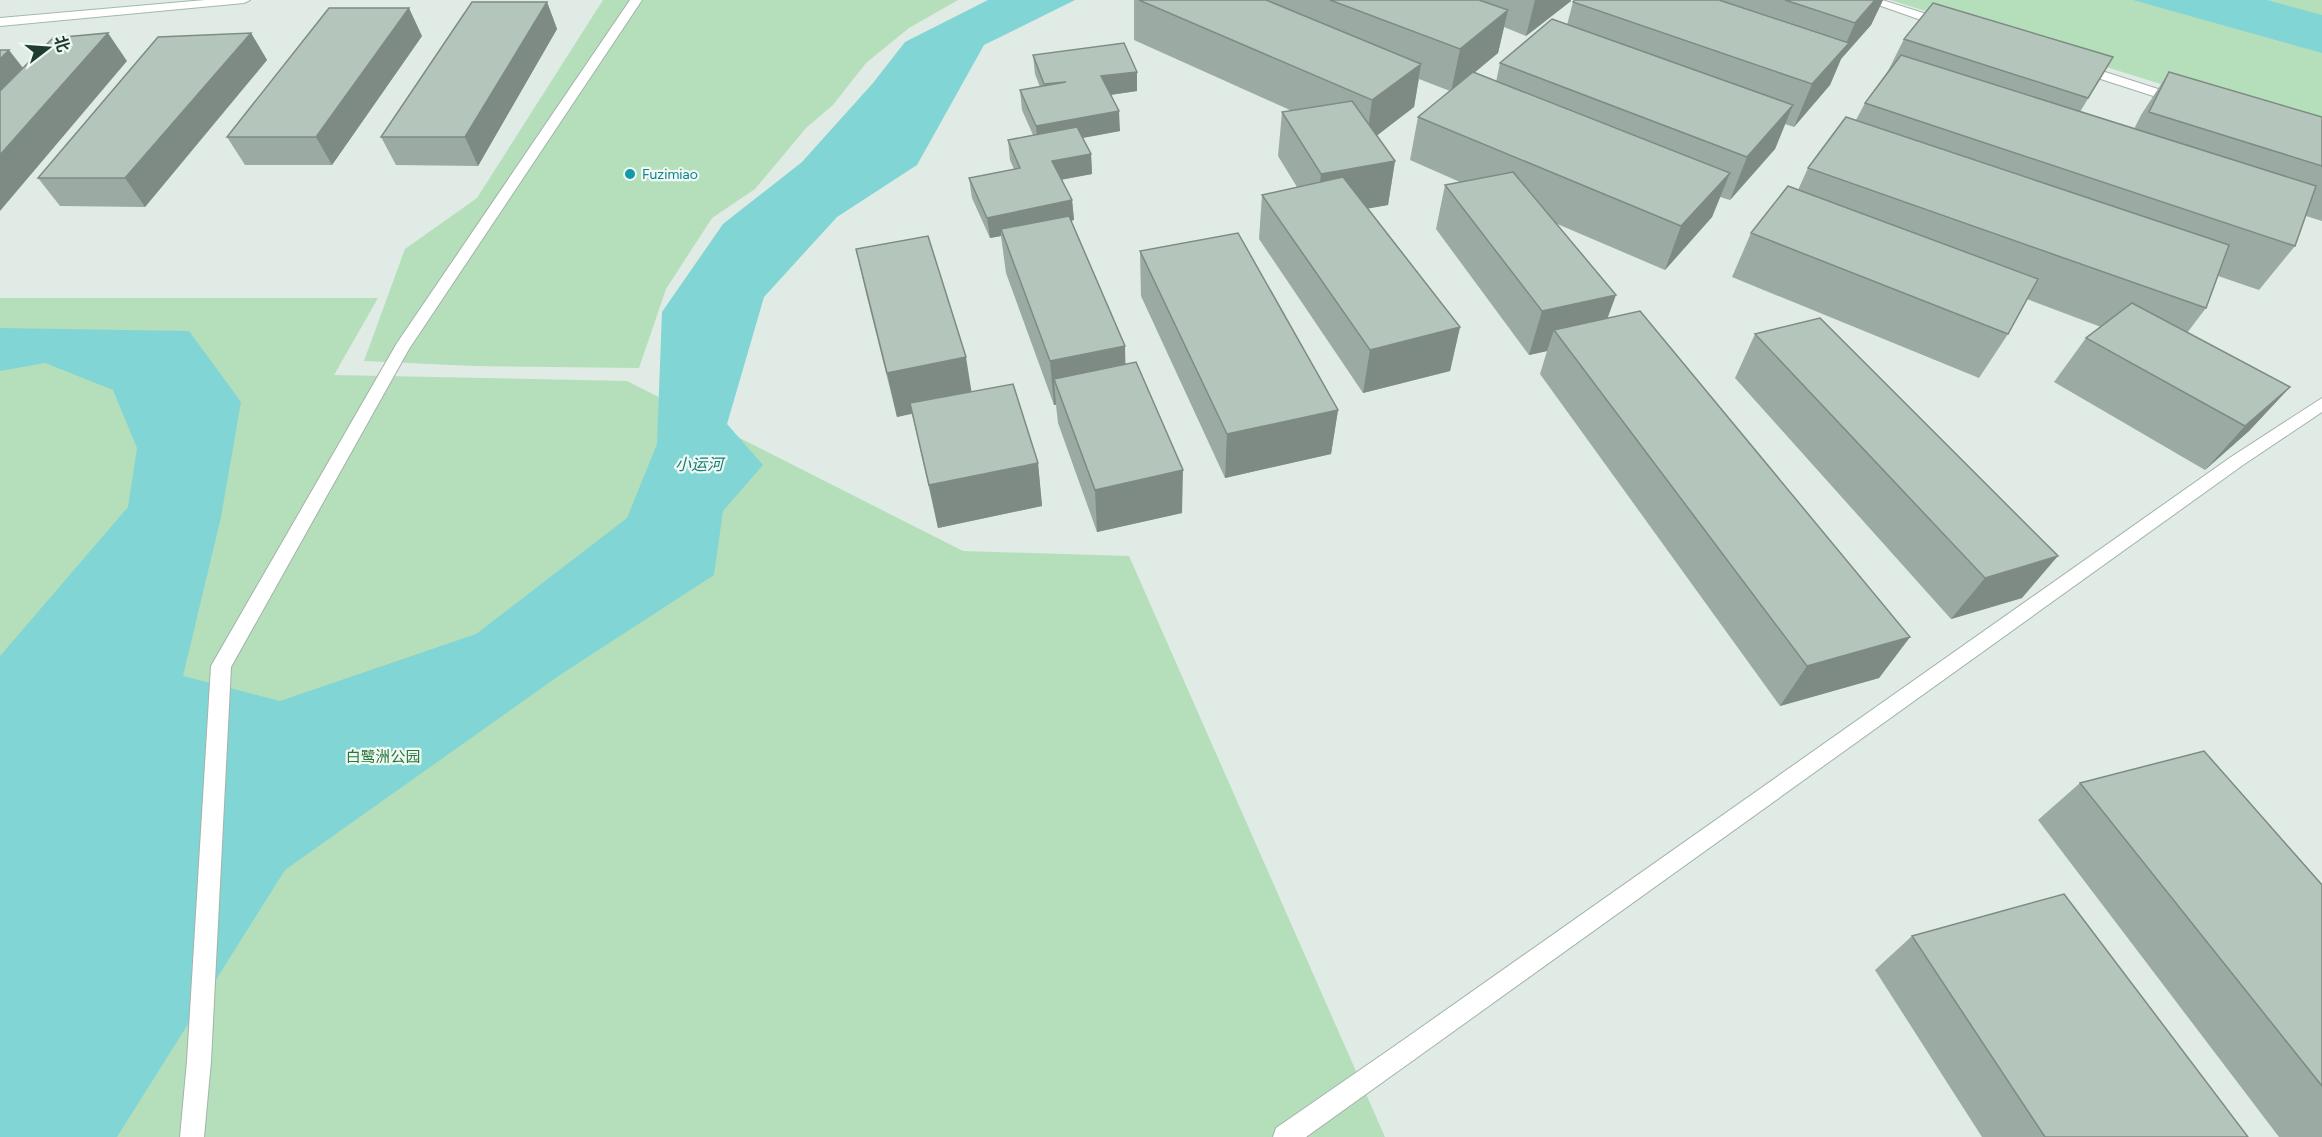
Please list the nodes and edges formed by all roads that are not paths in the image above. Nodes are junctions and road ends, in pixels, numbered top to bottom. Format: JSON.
{"nodes":[{"id":1,"x":244,"y":0,"type":"edge"},
{"id":2,"x":636,"y":0,"type":"edge"},
{"id":3,"x":1870,"y":0,"type":"edge"},
{"id":4,"x":0,"y":21,"type":"edge"},
{"id":5,"x":1960,"y":29,"type":"edge"},
{"id":6,"x":2062,"y":62,"type":"edge"},
{"id":7,"x":2186,"y":103,"type":"edge"},
{"id":8,"x":2322,"y":404,"type":"edge"},
{"id":9,"x":192,"y":1137,"type":"edge"},
{"id":10,"x":1285,"y":1137,"type":"edge"}],
"edges":[{"from":1,"to":4,"type":"street"},
{"from":2,"to":9,"type":"street"},
{"from":3,"to":5,"type":"street"},
{"from":6,"to":7,"type":"street"},
{"from":8,"to":10,"type":"street"}]}
